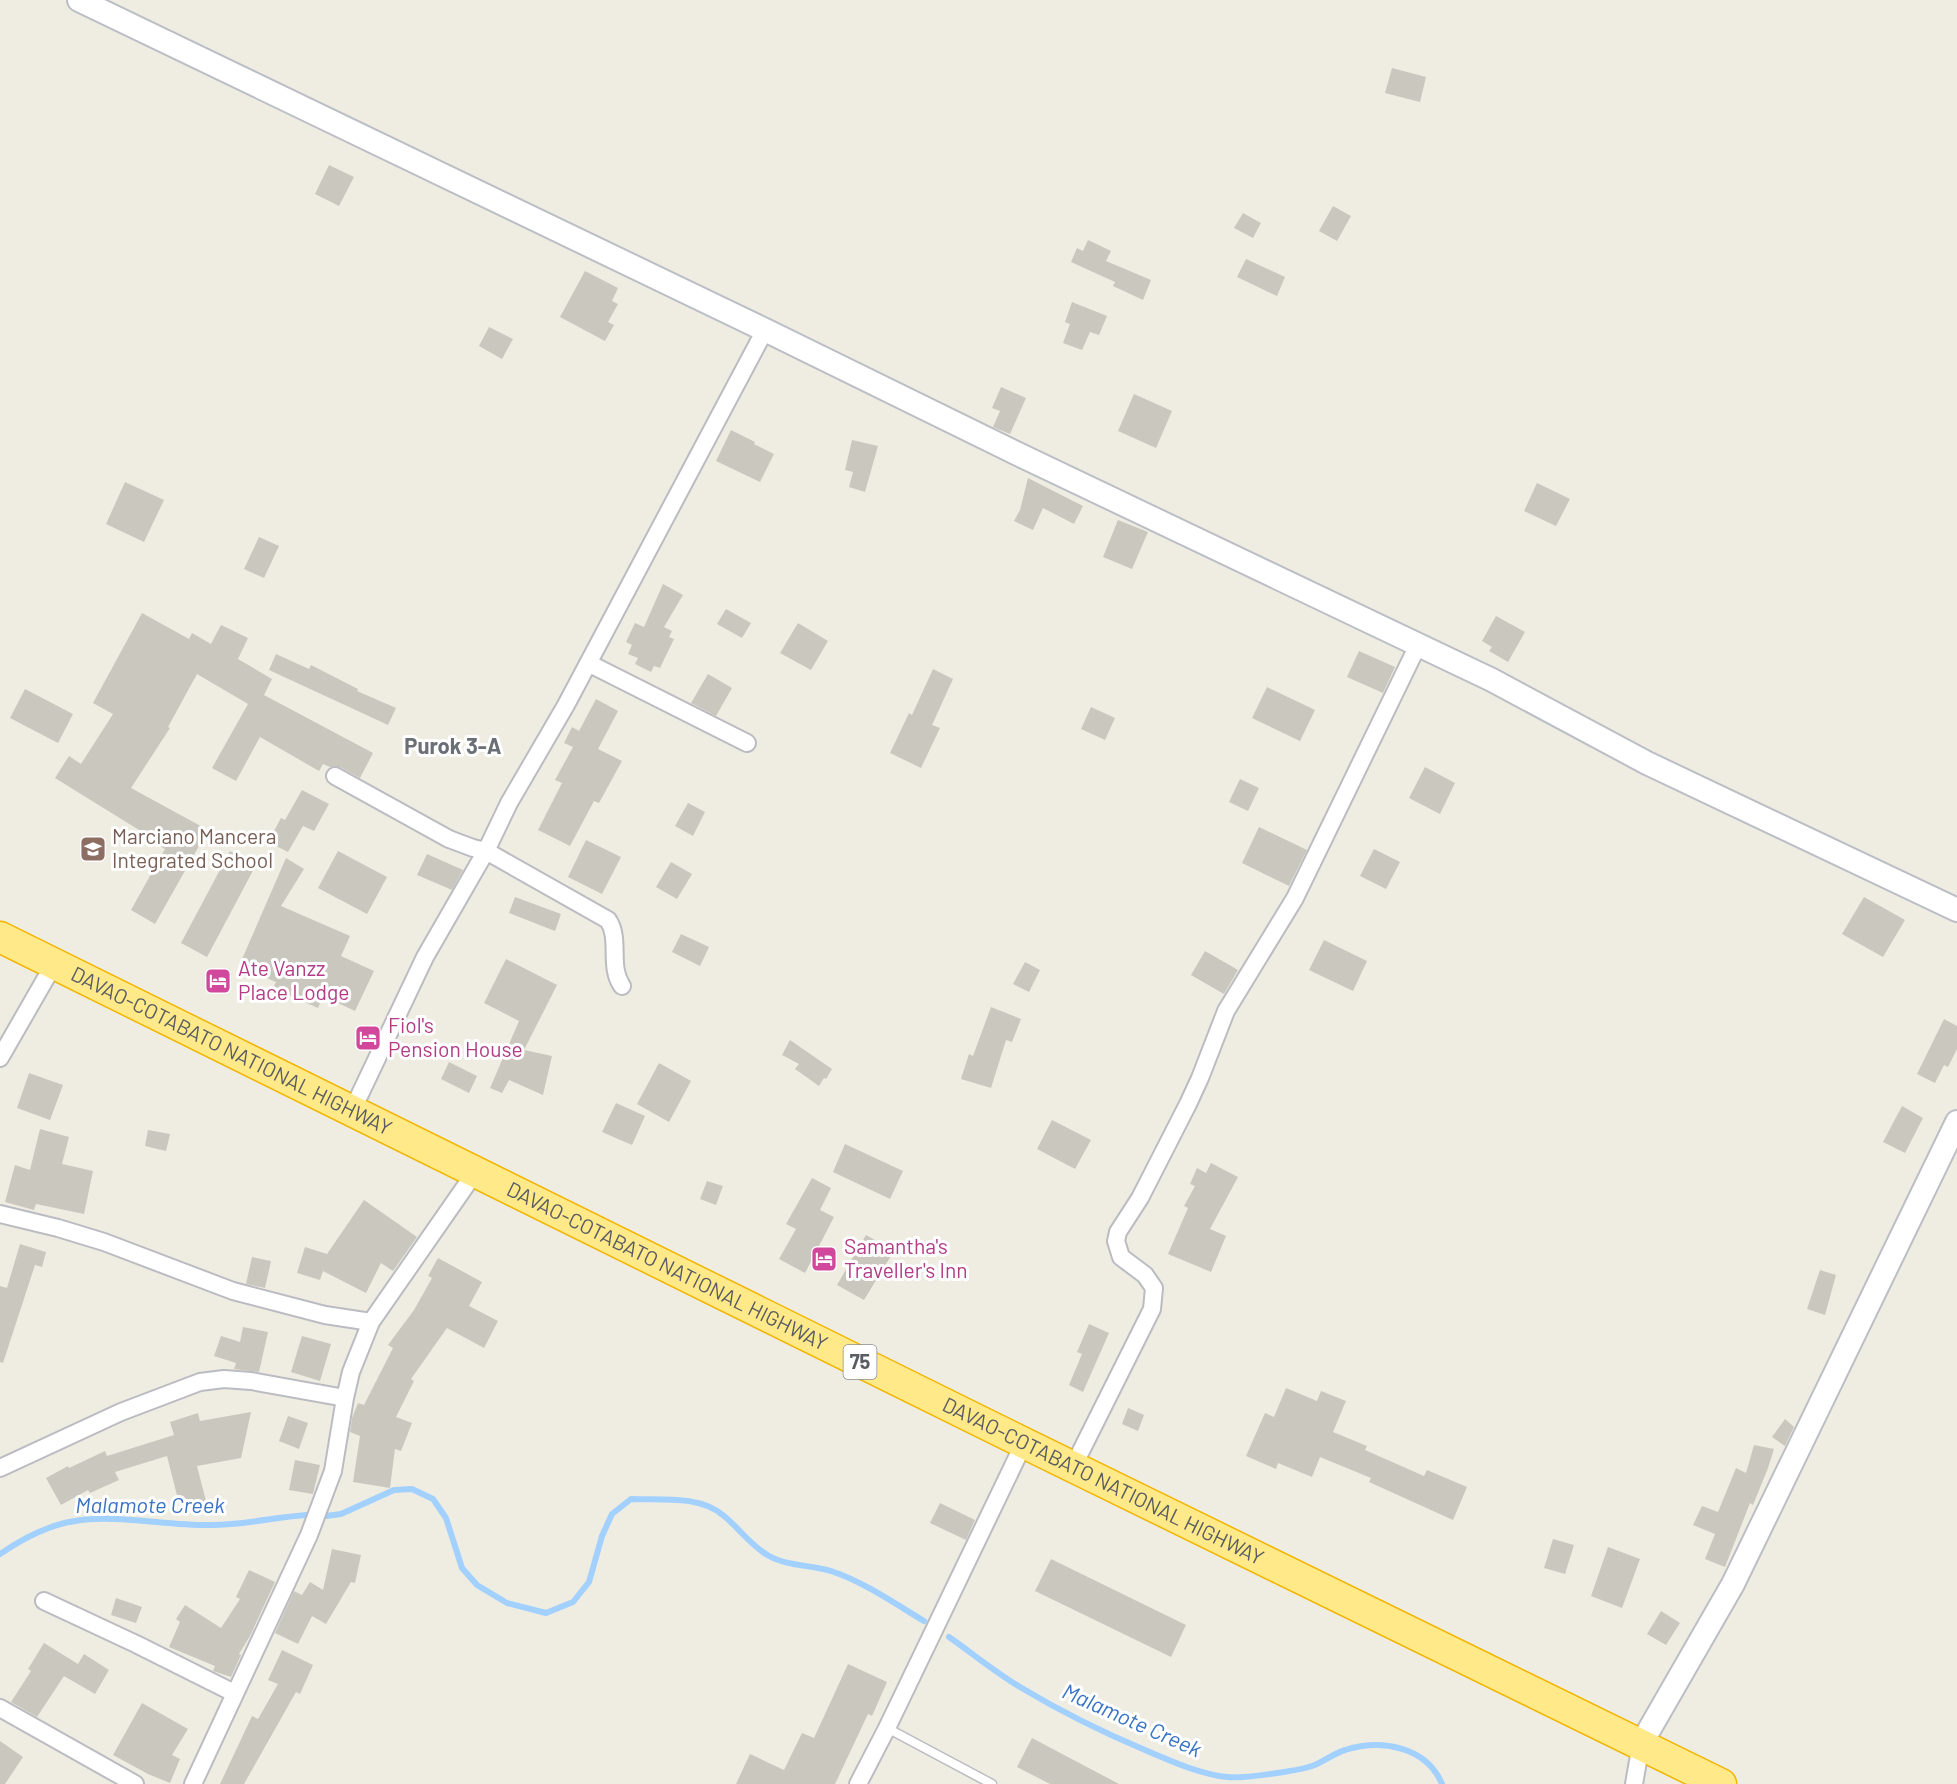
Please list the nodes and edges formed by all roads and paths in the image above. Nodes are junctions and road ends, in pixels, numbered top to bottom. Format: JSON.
{"nodes":[{"id":1,"x":79,"y":0,"type":"edge"},
{"id":2,"x":765,"y":330,"type":"junction"},
{"id":3,"x":1418,"y":645,"type":"junction"},
{"id":4,"x":588,"y":663,"type":"junction"},
{"id":5,"x":747,"y":743,"type":"dead end"},
{"id":6,"x":335,"y":776,"type":"dead end"},
{"id":7,"x":486,"y":851,"type":"junction"},
{"id":8,"x":1957,"y":910,"type":"edge"},
{"id":9,"x":0,"y":937,"type":"edge"},
{"id":10,"x":54,"y":964,"type":"junction"},
{"id":11,"x":622,"y":986,"type":"dead end"},
{"id":12,"x":0,"y":1058,"type":"edge"},
{"id":13,"x":352,"y":1111,"type":"junction"},
{"id":14,"x":1957,"y":1122,"type":"edge"},
{"id":15,"x":476,"y":1171,"type":"junction"},
{"id":16,"x":0,"y":1214,"type":"edge"},
{"id":17,"x":371,"y":1322,"type":"junction"},
{"id":18,"x":345,"y":1398,"type":"junction"},
{"id":19,"x":1024,"y":1443,"type":"junction"},
{"id":20,"x":1073,"y":1467,"type":"junction"},
{"id":21,"x":0,"y":1468,"type":"edge"},
{"id":22,"x":44,"y":1601,"type":"dead end"},
{"id":23,"x":234,"y":1694,"type":"junction"},
{"id":24,"x":0,"y":1708,"type":"edge"},
{"id":25,"x":887,"y":1728,"type":"junction"},
{"id":26,"x":1641,"y":1744,"type":"junction"},
{"id":27,"x":135,"y":1784,"type":"edge"},
{"id":28,"x":193,"y":1784,"type":"edge"},
{"id":29,"x":858,"y":1784,"type":"edge"},
{"id":30,"x":992,"y":1784,"type":"edge"},
{"id":31,"x":1634,"y":1784,"type":"edge"},
{"id":32,"x":1721,"y":1784,"type":"edge"}],
"edges":[{"from":1,"to":2,"type":"street"},
{"from":2,"to":3,"type":"street"},
{"from":2,"to":4,"type":"street"},
{"from":3,"to":8,"type":"street"},
{"from":3,"to":20,"type":"street"},
{"from":4,"to":5,"type":"street"},
{"from":4,"to":7,"type":"street"},
{"from":6,"to":7,"type":"street"},
{"from":7,"to":11,"type":"street"},
{"from":7,"to":13,"type":"street"},
{"from":9,"to":10,"type":"highway","name":"DAVAO-COTABATO NATIONAL HIGHWAY","number":"75"},
{"from":10,"to":12,"type":"street"},
{"from":10,"to":13,"type":"highway","name":"DAVAO-COTABATO NATIONAL HIGHWAY","number":"75"},
{"from":13,"to":15,"type":"highway","name":"DAVAO-COTABATO NATIONAL HIGHWAY","number":"75"},
{"from":14,"to":26,"type":"street"},
{"from":15,"to":17,"type":"street"},
{"from":15,"to":19,"type":"highway","name":"DAVAO-COTABATO NATIONAL HIGHWAY","number":"75"},
{"from":16,"to":17,"type":"street"},
{"from":17,"to":18,"type":"street"},
{"from":18,"to":21,"type":"street"},
{"from":18,"to":23,"type":"street"},
{"from":19,"to":20,"type":"highway","name":"DAVAO-COTABATO NATIONAL HIGHWAY","number":"75"},
{"from":19,"to":25,"type":"street"},
{"from":20,"to":26,"type":"highway","name":"DAVAO-COTABATO NATIONAL HIGHWAY","number":"75"},
{"from":22,"to":23,"type":"street"},
{"from":23,"to":28,"type":"street"},
{"from":24,"to":27,"type":"street"},
{"from":25,"to":29,"type":"street"},
{"from":25,"to":30,"type":"lane"},
{"from":26,"to":31,"type":"street"},
{"from":26,"to":32,"type":"highway","name":"DAVAO-COTABATO NATIONAL HIGHWAY","number":"75"}]}
